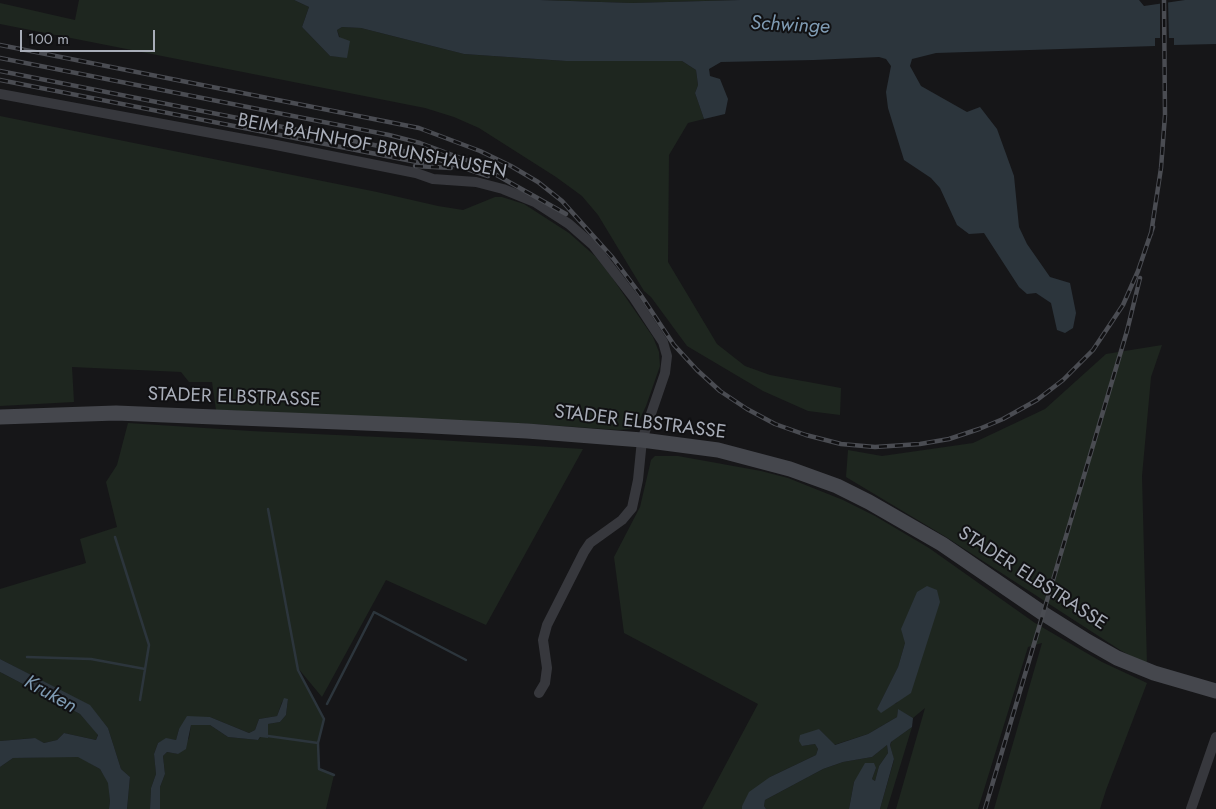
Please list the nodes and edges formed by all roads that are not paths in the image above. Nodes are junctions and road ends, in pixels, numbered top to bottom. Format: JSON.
{"nodes":[{"id":1,"x":0,"y":94,"type":"edge"},
{"id":2,"x":0,"y":417,"type":"edge"},
{"id":3,"x":642,"y":440,"type":"junction"},
{"id":4,"x":1216,"y":692,"type":"edge"},
{"id":5,"x":539,"y":693,"type":"dead end"},
{"id":6,"x":1216,"y":737,"type":"edge"},
{"id":7,"x":1191,"y":809,"type":"edge"}],
"edges":[{"from":1,"to":3,"type":"street","name":"BEIM BAHNHOF BRUNSHAUSEN"},
{"from":2,"to":3,"type":"street","name":"STADER ELBSTRASSE"},
{"from":3,"to":4,"type":"street","name":"STADER ELBSTRASSE"},
{"from":3,"to":5,"type":"street","name":"BEIM BAHNHOF BRUNSHAUSEN"},
{"from":6,"to":7,"type":"street"}]}
